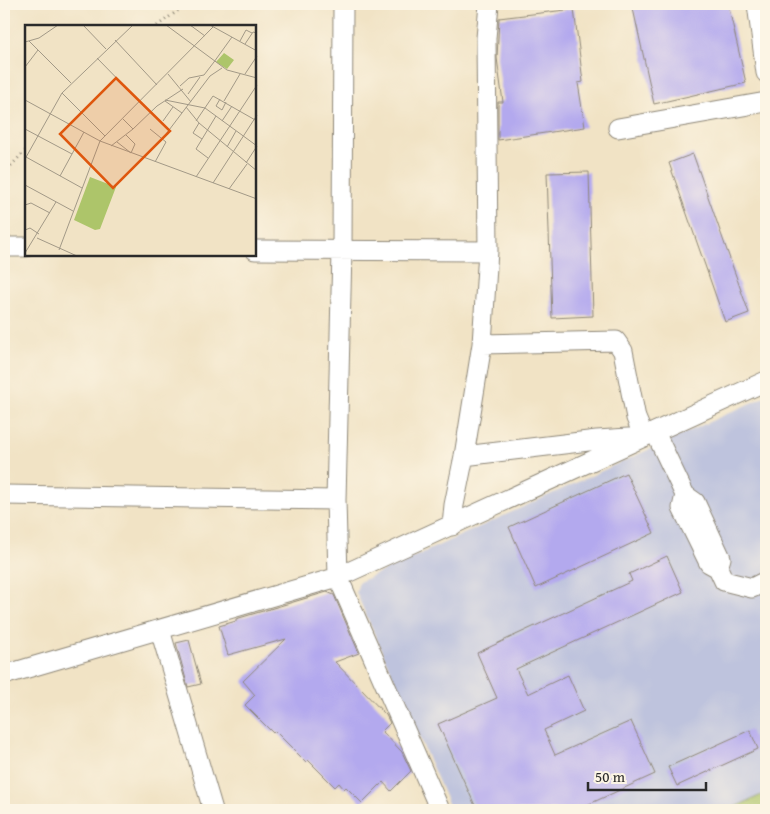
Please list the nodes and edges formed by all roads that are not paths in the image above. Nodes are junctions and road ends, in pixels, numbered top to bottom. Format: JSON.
{"nodes":[{"id":1,"x":343,"y":4,"type":"edge"},
{"id":2,"x":489,"y":4,"type":"edge"},
{"id":3,"x":757,"y":4,"type":"edge"},
{"id":4,"x":766,"y":73,"type":"edge"},
{"id":5,"x":766,"y":102,"type":"edge"},
{"id":6,"x":618,"y":128,"type":"dead end"},
{"id":7,"x":4,"y":247,"type":"edge"},
{"id":8,"x":25,"y":247,"type":"edge"},
{"id":9,"x":256,"y":250,"type":"edge"},
{"id":10,"x":342,"y":251,"type":"junction"},
{"id":11,"x":488,"y":251,"type":"junction"},
{"id":12,"x":482,"y":344,"type":"junction"},
{"id":13,"x":766,"y":381,"type":"edge"},
{"id":14,"x":649,"y":435,"type":"junction"},
{"id":15,"x":464,"y":456,"type":"junction"},
{"id":16,"x":4,"y":495,"type":"edge"},
{"id":17,"x":336,"y":500,"type":"junction"},
{"id":18,"x":452,"y":526,"type":"junction"},
{"id":19,"x":338,"y":577,"type":"junction"},
{"id":20,"x":766,"y":581,"type":"edge"},
{"id":21,"x":160,"y":630,"type":"junction"},
{"id":22,"x":4,"y":675,"type":"edge"},
{"id":23,"x":213,"y":810,"type":"edge"},
{"id":24,"x":440,"y":810,"type":"edge"}],
"edges":[{"from":1,"to":10,"type":"street"},
{"from":2,"to":11,"type":"street"},
{"from":3,"to":4,"type":"street"},
{"from":5,"to":6,"type":"street"},
{"from":7,"to":8,"type":"street"},
{"from":9,"to":10,"type":"street"},
{"from":10,"to":11,"type":"street"},
{"from":10,"to":17,"type":"street"},
{"from":11,"to":12,"type":"street"},
{"from":12,"to":14,"type":"street"},
{"from":12,"to":15,"type":"street"},
{"from":13,"to":14,"type":"street"},
{"from":14,"to":15,"type":"street"},
{"from":14,"to":18,"type":"street"},
{"from":14,"to":20,"type":"street"},
{"from":15,"to":18,"type":"street"},
{"from":16,"to":17,"type":"street"},
{"from":17,"to":19,"type":"street"},
{"from":18,"to":19,"type":"street"},
{"from":19,"to":21,"type":"street"},
{"from":19,"to":24,"type":"street"},
{"from":21,"to":22,"type":"street"},
{"from":21,"to":23,"type":"street"}]}
